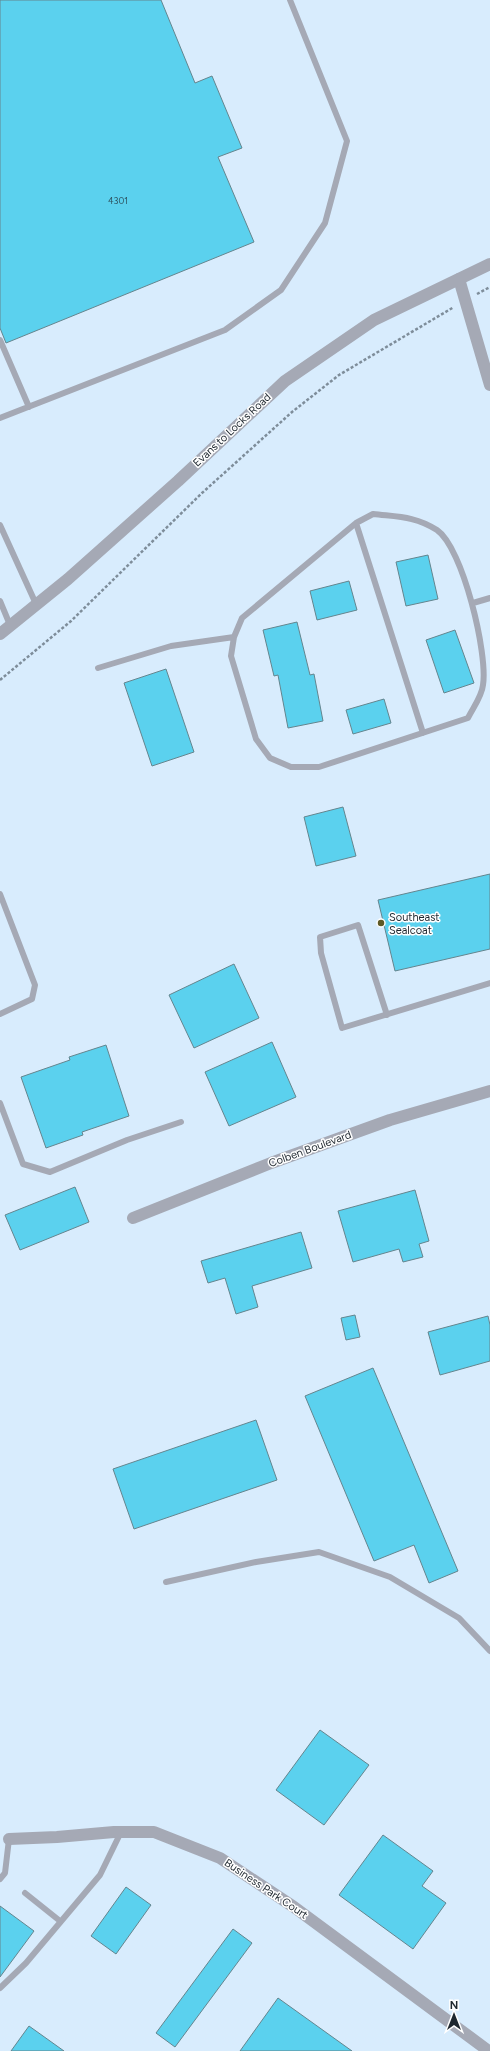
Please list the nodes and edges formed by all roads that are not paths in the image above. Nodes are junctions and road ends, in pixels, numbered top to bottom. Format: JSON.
{"nodes":[{"id":1,"x":290,"y":0,"type":"edge"},
{"id":2,"x":490,"y":264,"type":"edge"},
{"id":3,"x":459,"y":279,"type":"junction"},
{"id":4,"x":0,"y":340,"type":"edge"},
{"id":5,"x":490,"y":385,"type":"edge"},
{"id":6,"x":29,"y":407,"type":"junction"},
{"id":7,"x":0,"y":418,"type":"edge"},
{"id":8,"x":356,"y":523,"type":"junction"},
{"id":9,"x":0,"y":525,"type":"edge"},
{"id":10,"x":490,"y":598,"type":"edge"},
{"id":11,"x":0,"y":601,"type":"edge"},
{"id":12,"x":473,"y":603,"type":"junction"},
{"id":13,"x":36,"y":604,"type":"junction"},
{"id":14,"x":10,"y":625,"type":"junction"},
{"id":15,"x":0,"y":634,"type":"edge"},
{"id":16,"x":234,"y":637,"type":"junction"},
{"id":17,"x":98,"y":668,"type":"dead end"},
{"id":18,"x":423,"y":733,"type":"junction"},
{"id":19,"x":0,"y":894,"type":"edge"},
{"id":20,"x":490,"y":983,"type":"edge"},
{"id":21,"x":0,"y":1014,"type":"edge"},
{"id":22,"x":387,"y":1015,"type":"junction"},
{"id":23,"x":490,"y":1091,"type":"edge"},
{"id":24,"x":0,"y":1103,"type":"edge"},
{"id":25,"x":181,"y":1122,"type":"dead end"},
{"id":26,"x":134,"y":1218,"type":"dead end"},
{"id":27,"x":166,"y":1582,"type":"dead end"},
{"id":28,"x":490,"y":1651,"type":"edge"},
{"id":29,"x":121,"y":1832,"type":"junction"},
{"id":30,"x":9,"y":1839,"type":"joint"},
{"id":31,"x":0,"y":1880,"type":"edge"},
{"id":32,"x":25,"y":1893,"type":"dead end"},
{"id":33,"x":60,"y":1921,"type":"junction"},
{"id":34,"x":0,"y":1988,"type":"edge"},
{"id":35,"x":487,"y":2048,"type":"edge"}],
"edges":[{"from":1,"to":6,"type":"lane"},
{"from":2,"to":3,"type":"street","name":"Evans to Locks Road"},
{"from":3,"to":5,"type":"street"},
{"from":3,"to":13,"type":"street","name":"Evans to Locks Road"},
{"from":4,"to":6,"type":"lane"},
{"from":6,"to":7,"type":"lane"},
{"from":8,"to":12,"type":"lane"},
{"from":8,"to":16,"type":"lane"},
{"from":8,"to":18,"type":"lane"},
{"from":9,"to":13,"type":"lane"},
{"from":10,"to":12,"type":"lane"},
{"from":11,"to":14,"type":"lane"},
{"from":12,"to":18,"type":"lane"},
{"from":13,"to":14,"type":"street","name":"Evans to Locks Road"},
{"from":14,"to":15,"type":"street","name":"Evans to Locks Road"},
{"from":16,"to":17,"type":"lane"},
{"from":16,"to":18,"type":"lane"},
{"from":19,"to":21,"type":"lane"},
{"from":20,"to":22,"type":"lane"},
{"from":22,"to":22,"type":"lane"},
{"from":23,"to":26,"type":"street","name":"Colben Boulevard"},
{"from":24,"to":25,"type":"lane"},
{"from":27,"to":28,"type":"lane"},
{"from":29,"to":30,"type":"street","name":"Business Park Court"},
{"from":29,"to":33,"type":"lane"},
{"from":29,"to":35,"type":"street","name":"Business Park Court"},
{"from":30,"to":31,"type":"lane"},
{"from":32,"to":33,"type":"lane"},
{"from":33,"to":34,"type":"lane"}]}
